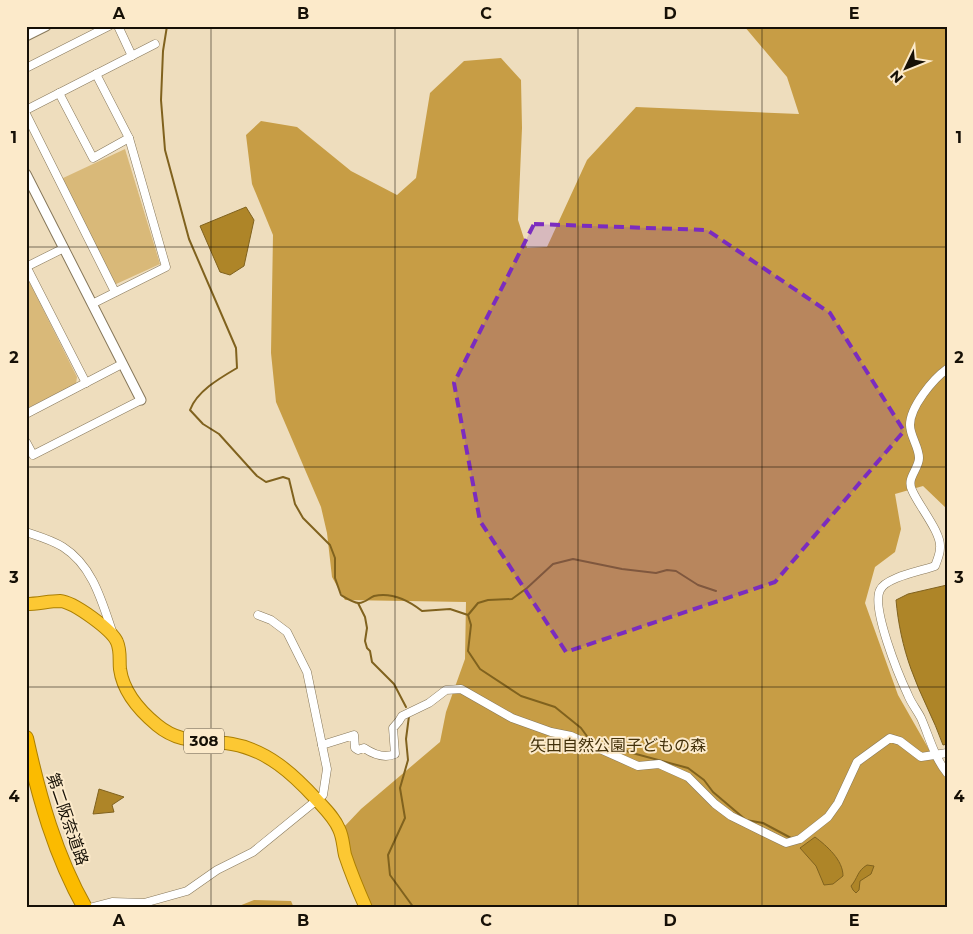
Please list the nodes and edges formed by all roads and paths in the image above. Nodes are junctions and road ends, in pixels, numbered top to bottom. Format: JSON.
{"nodes":[{"id":1,"x":46,"y":26,"type":"edge"},
{"id":2,"x":109,"y":26,"type":"edge"},
{"id":3,"x":118,"y":26,"type":"edge"},
{"id":4,"x":26,"y":36,"type":"edge"},
{"id":5,"x":155,"y":44,"type":"dead end"},
{"id":6,"x":132,"y":56,"type":"junction"},
{"id":7,"x":26,"y":68,"type":"edge"},
{"id":8,"x":96,"y":74,"type":"junction"},
{"id":9,"x":59,"y":93,"type":"junction"},
{"id":10,"x":26,"y":112,"type":"edge"},
{"id":11,"x":129,"y":138,"type":"junction"},
{"id":12,"x":26,"y":174,"type":"edge"},
{"id":13,"x":64,"y":248,"type":"junction"},
{"id":14,"x":26,"y":267,"type":"edge"},
{"id":15,"x":116,"y":292,"type":"junction"},
{"id":16,"x":92,"y":304,"type":"junction"},
{"id":17,"x":122,"y":364,"type":"junction"},
{"id":18,"x":947,"y":369,"type":"edge"},
{"id":19,"x":86,"y":383,"type":"junction"},
{"id":20,"x":141,"y":400,"type":"joint"},
{"id":21,"x":26,"y":414,"type":"edge"},
{"id":22,"x":26,"y":442,"type":"edge"},
{"id":23,"x":26,"y":532,"type":"edge"},
{"id":24,"x":26,"y":604,"type":"edge"},
{"id":25,"x":258,"y":616,"type":"dead end"},
{"id":26,"x":114,"y":636,"type":"junction"},
{"id":27,"x":26,"y":738,"type":"edge"},
{"id":28,"x":322,"y":745,"type":"junction"},
{"id":29,"x":947,"y":753,"type":"edge"},
{"id":30,"x":936,"y":754,"type":"junction"},
{"id":31,"x":947,"y":772,"type":"edge"},
{"id":32,"x":26,"y":782,"type":"edge"},
{"id":33,"x":317,"y":800,"type":"junction"},
{"id":34,"x":75,"y":908,"type":"edge"},
{"id":35,"x":87,"y":908,"type":"edge"},
{"id":36,"x":366,"y":908,"type":"edge"}],
"edges":[{"from":1,"to":4,"type":"street"},
{"from":2,"to":7,"type":"street"},
{"from":3,"to":6,"type":"street"},
{"from":5,"to":6,"type":"street"},
{"from":6,"to":8,"type":"street"},
{"from":8,"to":9,"type":"street"},
{"from":8,"to":11,"type":"street"},
{"from":9,"to":10,"type":"street"},
{"from":9,"to":11,"type":"street"},
{"from":10,"to":15,"type":"street"},
{"from":11,"to":15,"type":"street"},
{"from":12,"to":13,"type":"street"},
{"from":13,"to":14,"type":"street"},
{"from":13,"to":16,"type":"street"},
{"from":14,"to":19,"type":"street"},
{"from":15,"to":16,"type":"street"},
{"from":16,"to":17,"type":"street"},
{"from":17,"to":19,"type":"street"},
{"from":17,"to":20,"type":"street"},
{"from":18,"to":30,"type":"street"},
{"from":19,"to":21,"type":"street"},
{"from":20,"to":22,"type":"street"},
{"from":23,"to":26,"type":"street"},
{"from":24,"to":26,"type":"highway"},
{"from":25,"to":28,"type":"street"},
{"from":26,"to":33,"type":"highway","number":"308"},
{"from":27,"to":35,"type":"highway","name":"第二阪奈道路"},
{"from":28,"to":30,"type":"street"},
{"from":28,"to":33,"type":"street"},
{"from":29,"to":30,"type":"street"},
{"from":30,"to":31,"type":"street"},
{"from":32,"to":34,"type":"highway","name":"第二阪奈道路"},
{"from":33,"to":35,"type":"street"},
{"from":33,"to":36,"type":"highway","number":"308"}]}
